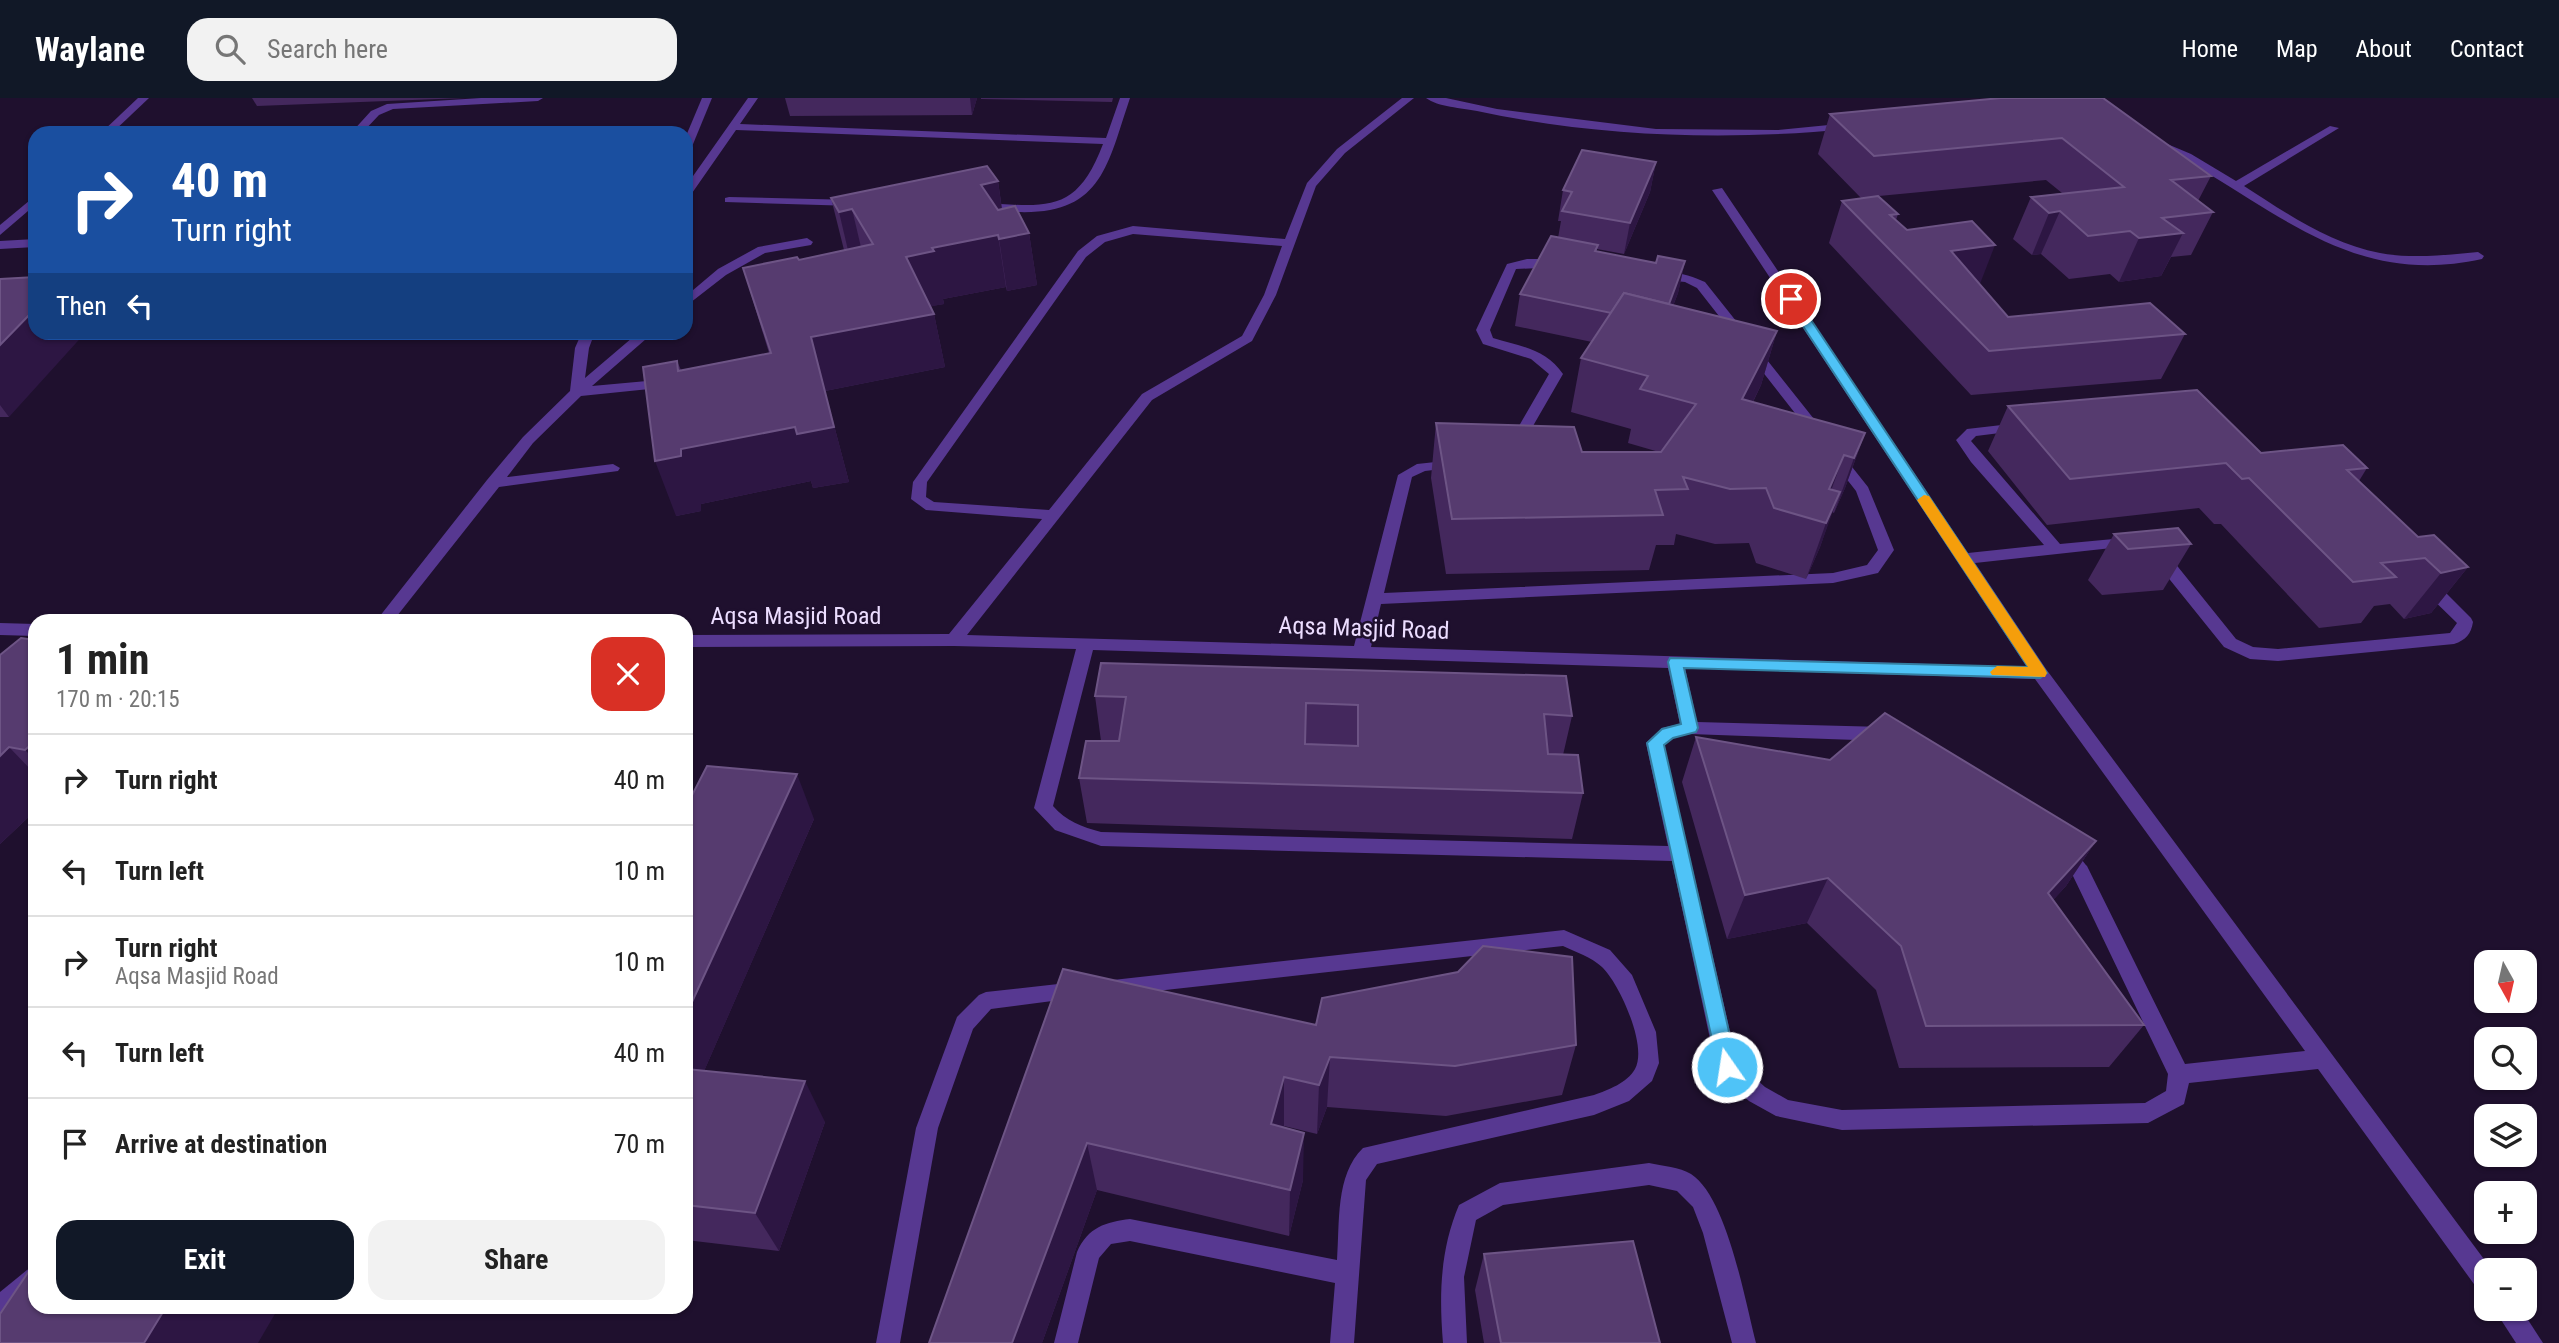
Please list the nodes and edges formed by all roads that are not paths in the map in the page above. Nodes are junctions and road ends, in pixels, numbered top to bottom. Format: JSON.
{"nodes":[{"id":1,"x":144,"y":98,"type":"edge"},
{"id":2,"x":538,"y":98,"type":"edge"},
{"id":3,"x":707,"y":98,"type":"edge"},
{"id":4,"x":753,"y":98,"type":"edge"},
{"id":5,"x":1125,"y":98,"type":"edge"},
{"id":6,"x":1409,"y":98,"type":"edge"},
{"id":7,"x":1431,"y":98,"type":"edge"},
{"id":8,"x":1858,"y":125,"type":"edge"},
{"id":9,"x":114,"y":126,"type":"edge"},
{"id":10,"x":363,"y":126,"type":"edge"},
{"id":11,"x":734,"y":127,"type":"junction"},
{"id":12,"x":2334,"y":128,"type":"dead end"},
{"id":13,"x":693,"y":132,"type":"edge"},
{"id":14,"x":2140,"y":135,"type":"edge"},
{"id":15,"x":1110,"y":141,"type":"junction"},
{"id":16,"x":693,"y":184,"type":"edge"},
{"id":17,"x":2236,"y":186,"type":"junction"},
{"id":18,"x":1718,"y":190,"type":"dead end"},
{"id":19,"x":729,"y":200,"type":"dead end"},
{"id":20,"x":864,"y":203,"type":"edge"},
{"id":21,"x":28,"y":206,"type":"edge"},
{"id":22,"x":971,"y":206,"type":"edge"},
{"id":23,"x":0,"y":232,"type":"edge"},
{"id":24,"x":807,"y":242,"type":"dead end"},
{"id":25,"x":28,"y":243,"type":"edge"},
{"id":26,"x":1289,"y":243,"type":"junction"},
{"id":27,"x":0,"y":244,"type":"edge"},
{"id":28,"x":2477,"y":256,"type":"dead end"},
{"id":29,"x":1574,"y":265,"type":"edge"},
{"id":30,"x":1642,"y":274,"type":"edge"},
{"id":31,"x":693,"y":296,"type":"edge"},
{"id":32,"x":586,"y":340,"type":"edge"},
{"id":33,"x":639,"y":340,"type":"edge"},
{"id":34,"x":678,"y":382,"type":"edge"},
{"id":35,"x":577,"y":392,"type":"junction"},
{"id":36,"x":2038,"y":425,"type":"edge"},
{"id":37,"x":1878,"y":430,"type":"junction"},
{"id":38,"x":1857,"y":432,"type":"edge"},
{"id":39,"x":1510,"y":457,"type":"edge"},
{"id":40,"x":1468,"y":464,"type":"edge"},
{"id":41,"x":613,"y":468,"type":"dead end"},
{"id":42,"x":492,"y":483,"type":"junction"},
{"id":43,"x":1053,"y":515,"type":"junction"},
{"id":44,"x":2055,"y":548,"type":"junction"},
{"id":45,"x":1963,"y":559,"type":"junction"},
{"id":46,"x":2418,"y":576,"type":"edge"},
{"id":47,"x":1374,"y":598,"type":"junction"},
{"id":48,"x":389,"y":614,"type":"edge"},
{"id":49,"x":0,"y":629,"type":"edge"},
{"id":50,"x":28,"y":630,"type":"edge"},
{"id":51,"x":954,"y":640,"type":"junction"},
{"id":52,"x":693,"y":641,"type":"edge"},
{"id":53,"x":1086,"y":644,"type":"junction"},
{"id":54,"x":1361,"y":653,"type":"junction"},
{"id":55,"x":1675,"y":662,"type":"junction"},
{"id":56,"x":2040,"y":673,"type":"junction"},
{"id":57,"x":1690,"y":728,"type":"junction"},
{"id":58,"x":1905,"y":740,"type":"edge"},
{"id":59,"x":2053,"y":839,"type":"edge"},
{"id":60,"x":1680,"y":854,"type":"junction"},
{"id":61,"x":2323,"y":1059,"type":"junction"},
{"id":62,"x":2179,"y":1073,"type":"junction"},
{"id":63,"x":2474,"y":1265,"type":"edge"},
{"id":64,"x":1348,"y":1274,"type":"junction"},
{"id":65,"x":28,"y":1284,"type":"edge"},
{"id":66,"x":0,"y":1308,"type":"edge"},
{"id":67,"x":2515,"y":1321,"type":"edge"},
{"id":68,"x":888,"y":1343,"type":"edge"},
{"id":69,"x":1066,"y":1343,"type":"edge"},
{"id":70,"x":1342,"y":1343,"type":"edge"},
{"id":71,"x":1455,"y":1343,"type":"edge"},
{"id":72,"x":1744,"y":1343,"type":"edge"},
{"id":73,"x":2531,"y":1343,"type":"edge"}],
"edges":[{"from":1,"to":9,"type":"street"},
{"from":2,"to":10,"type":"street"},
{"from":3,"to":13,"type":"street"},
{"from":4,"to":11,"type":"street"},
{"from":5,"to":15,"type":"street"},
{"from":6,"to":26,"type":"street"},
{"from":7,"to":8,"type":"street"},
{"from":11,"to":15,"type":"street"},
{"from":11,"to":16,"type":"street"},
{"from":12,"to":17,"type":"street"},
{"from":14,"to":17,"type":"street"},
{"from":15,"to":22,"type":"street"},
{"from":17,"to":28,"type":"street"},
{"from":18,"to":37,"type":"street"},
{"from":19,"to":20,"type":"street"},
{"from":21,"to":23,"type":"street"},
{"from":24,"to":31,"type":"street"},
{"from":25,"to":27,"type":"street"},
{"from":26,"to":43,"type":"street"},
{"from":26,"to":43,"type":"street"},
{"from":29,"to":39,"type":"street"},
{"from":30,"to":47,"type":"street"},
{"from":32,"to":35,"type":"street"},
{"from":33,"to":35,"type":"street"},
{"from":34,"to":35,"type":"street"},
{"from":35,"to":42,"type":"street"},
{"from":36,"to":44,"type":"street"},
{"from":37,"to":38,"type":"street"},
{"from":37,"to":45,"type":"street"},
{"from":40,"to":47,"type":"street"},
{"from":41,"to":42,"type":"street"},
{"from":42,"to":48,"type":"street"},
{"from":43,"to":51,"type":"street"},
{"from":44,"to":45,"type":"street"},
{"from":44,"to":46,"type":"street"},
{"from":45,"to":56,"type":"street"},
{"from":47,"to":54,"type":"street"},
{"from":49,"to":50,"type":"street"},
{"from":51,"to":52,"type":"street","name":"Aqsa Masjid Road"},
{"from":51,"to":53,"type":"street","name":"Aqsa Masjid Road"},
{"from":53,"to":54,"type":"street","name":"Aqsa Masjid Road"},
{"from":53,"to":60,"type":"street"},
{"from":54,"to":55,"type":"street","name":"Aqsa Masjid Road"},
{"from":55,"to":56,"type":"street","name":"Aqsa Masjid Road"},
{"from":55,"to":57,"type":"street"},
{"from":56,"to":61,"type":"street"},
{"from":57,"to":58,"type":"street"},
{"from":57,"to":60,"type":"street"},
{"from":59,"to":62,"type":"street"},
{"from":60,"to":62,"type":"street"},
{"from":61,"to":62,"type":"street"},
{"from":61,"to":63,"type":"street"},
{"from":64,"to":68,"type":"street"},
{"from":64,"to":69,"type":"street"},
{"from":64,"to":70,"type":"street"},
{"from":65,"to":66,"type":"street"},
{"from":67,"to":73,"type":"street"},
{"from":71,"to":72,"type":"street"}]}
